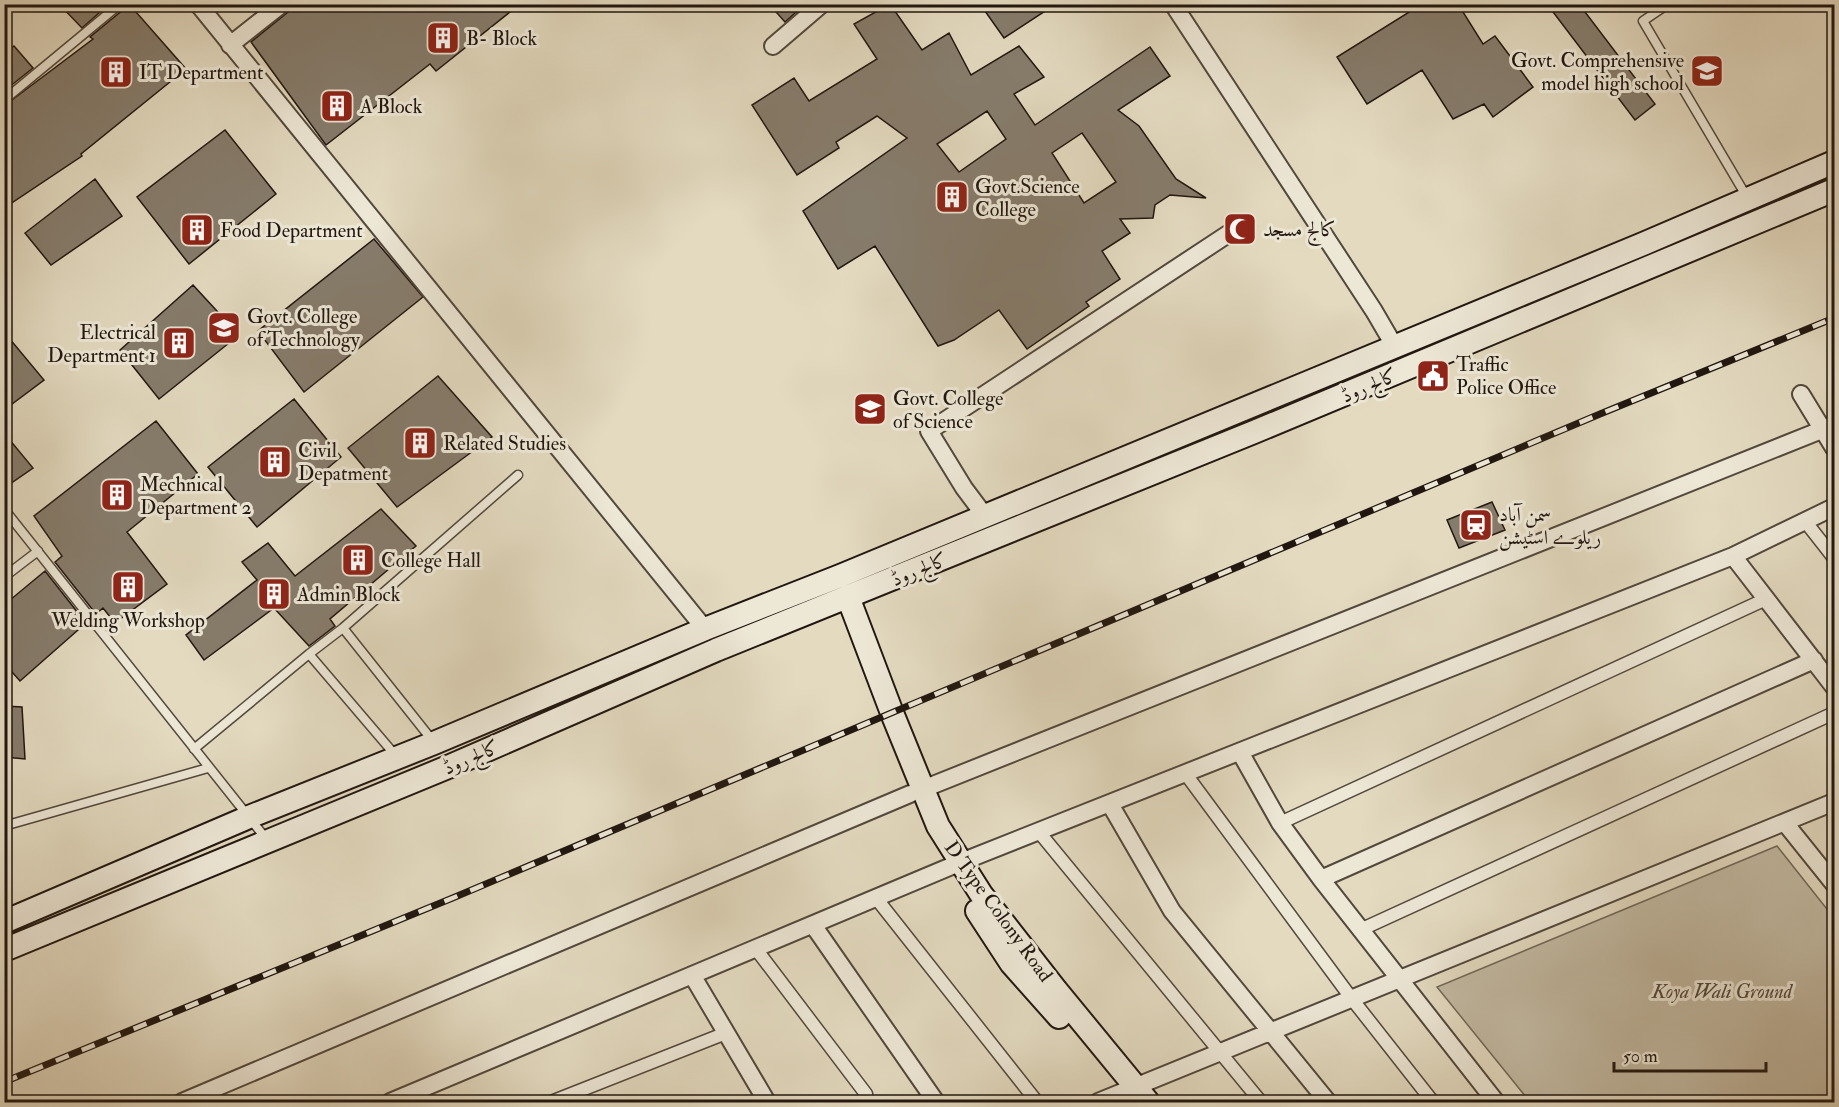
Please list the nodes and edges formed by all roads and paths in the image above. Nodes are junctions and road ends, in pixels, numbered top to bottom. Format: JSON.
{"nodes":[{"id":1,"x":120,"y":4,"type":"edge"},
{"id":2,"x":198,"y":4,"type":"edge"},
{"id":3,"x":282,"y":4,"type":"edge"},
{"id":4,"x":822,"y":4,"type":"edge"},
{"id":5,"x":1173,"y":4,"type":"edge"},
{"id":6,"x":1668,"y":4,"type":"edge"},
{"id":7,"x":230,"y":45,"type":"junction"},
{"id":8,"x":773,"y":46,"type":"dead end"},
{"id":9,"x":4,"y":100,"type":"edge"},
{"id":10,"x":1834,"y":162,"type":"edge"},
{"id":11,"x":1834,"y":190,"type":"edge"},
{"id":12,"x":1748,"y":199,"type":"junction"},
{"id":13,"x":1228,"y":234,"type":"dead end"},
{"id":14,"x":1395,"y":347,"type":"junction"},
{"id":15,"x":1801,"y":394,"type":"dead end"},
{"id":16,"x":1828,"y":427,"type":"edge"},
{"id":17,"x":1834,"y":448,"type":"edge"},
{"id":18,"x":518,"y":475,"type":"dead end"},
{"id":19,"x":1834,"y":507,"type":"edge"},
{"id":20,"x":4,"y":509,"type":"edge"},
{"id":21,"x":985,"y":516,"type":"junction"},
{"id":22,"x":1805,"y":520,"type":"junction"},
{"id":23,"x":38,"y":551,"type":"junction"},
{"id":24,"x":1733,"y":556,"type":"junction"},
{"id":25,"x":1834,"y":558,"type":"edge"},
{"id":26,"x":4,"y":577,"type":"edge"},
{"id":27,"x":1767,"y":599,"type":"junction"},
{"id":28,"x":842,"y":600,"type":"junction"},
{"id":29,"x":343,"y":628,"type":"junction"},
{"id":30,"x":705,"y":628,"type":"junction"},
{"id":31,"x":309,"y":654,"type":"junction"},
{"id":32,"x":1814,"y":660,"type":"junction"},
{"id":33,"x":1834,"y":687,"type":"edge"},
{"id":34,"x":1834,"y":713,"type":"edge"},
{"id":35,"x":434,"y":743,"type":"junction"},
{"id":36,"x":194,"y":749,"type":"junction"},
{"id":37,"x":1240,"y":752,"type":"junction"},
{"id":38,"x":397,"y":757,"type":"junction"},
{"id":39,"x":208,"y":768,"type":"junction"},
{"id":40,"x":1185,"y":773,"type":"junction"},
{"id":41,"x":916,"y":792,"type":"junction"},
{"id":42,"x":1834,"y":802,"type":"edge"},
{"id":43,"x":1110,"y":804,"type":"junction"},
{"id":44,"x":249,"y":818,"type":"junction"},
{"id":45,"x":1280,"y":823,"type":"junction"},
{"id":46,"x":1785,"y":823,"type":"junction"},
{"id":47,"x":4,"y":826,"type":"edge"},
{"id":48,"x":1038,"y":832,"type":"junction"},
{"id":49,"x":267,"y":840,"type":"junction"},
{"id":50,"x":955,"y":865,"type":"junction"},
{"id":51,"x":1321,"y":879,"type":"junction"},
{"id":52,"x":1834,"y":884,"type":"edge"},
{"id":53,"x":876,"y":898,"type":"junction"},
{"id":54,"x":4,"y":922,"type":"edge"},
{"id":55,"x":813,"y":924,"type":"junction"},
{"id":56,"x":1360,"y":930,"type":"junction"},
{"id":57,"x":756,"y":949,"type":"junction"},
{"id":58,"x":4,"y":950,"type":"edge"},
{"id":59,"x":692,"y":975,"type":"junction"},
{"id":60,"x":1398,"y":980,"type":"junction"},
{"id":61,"x":1352,"y":999,"type":"junction"},
{"id":62,"x":1271,"y":1032,"type":"junction"},
{"id":63,"x":726,"y":1033,"type":"junction"},
{"id":64,"x":1221,"y":1054,"type":"junction"},
{"id":65,"x":866,"y":1094,"type":"dead end"},
{"id":66,"x":1135,"y":1096,"type":"edge"},
{"id":67,"x":182,"y":1102,"type":"edge"},
{"id":68,"x":390,"y":1102,"type":"edge"},
{"id":69,"x":551,"y":1102,"type":"edge"},
{"id":70,"x":765,"y":1102,"type":"edge"},
{"id":71,"x":936,"y":1102,"type":"edge"},
{"id":72,"x":1036,"y":1102,"type":"edge"},
{"id":73,"x":1098,"y":1102,"type":"edge"},
{"id":74,"x":1261,"y":1102,"type":"edge"},
{"id":75,"x":1328,"y":1102,"type":"edge"},
{"id":76,"x":1433,"y":1102,"type":"edge"},
{"id":77,"x":1496,"y":1102,"type":"edge"}],
"edges":[{"from":1,"to":9,"type":"lane"},
{"from":2,"to":7,"type":"street"},
{"from":3,"to":7,"type":"street"},
{"from":4,"to":8,"type":"street"},
{"from":5,"to":14,"type":"street"},
{"from":6,"to":12,"type":"lane"},
{"from":7,"to":30,"type":"street"},
{"from":10,"to":12,"type":"main road","name":"کالج روڈ"},
{"from":11,"to":28,"type":"main road","name":"کالج روڈ"},
{"from":12,"to":14,"type":"main road","name":"کالج روڈ"},
{"from":13,"to":21,"type":"street"},
{"from":14,"to":21,"type":"main road","name":"کالج روڈ"},
{"from":15,"to":16,"type":"street"},
{"from":16,"to":17,"type":"street"},
{"from":16,"to":41,"type":"street"},
{"from":18,"to":29,"type":"lane"},
{"from":19,"to":22,"type":"street"},
{"from":20,"to":23,"type":"lane"},
{"from":21,"to":30,"type":"main road","name":"کالج روڈ"},
{"from":22,"to":24,"type":"street"},
{"from":22,"to":25,"type":"street"},
{"from":23,"to":26,"type":"lane"},
{"from":23,"to":36,"type":"lane"},
{"from":24,"to":27,"type":"street"},
{"from":24,"to":37,"type":"street"},
{"from":27,"to":32,"type":"street"},
{"from":27,"to":45,"type":"street"},
{"from":28,"to":41,"type":"main road","name":"D Type Colony Road"},
{"from":28,"to":49,"type":"main road","name":"کالج روڈ"},
{"from":29,"to":31,"type":"lane"},
{"from":29,"to":35,"type":"lane"},
{"from":30,"to":35,"type":"main road","name":"کالج روڈ"},
{"from":31,"to":36,"type":"lane"},
{"from":31,"to":38,"type":"lane"},
{"from":32,"to":33,"type":"street"},
{"from":32,"to":51,"type":"street"},
{"from":34,"to":56,"type":"street"},
{"from":35,"to":38,"type":"main road","name":"کالج روڈ"},
{"from":36,"to":39,"type":"lane"},
{"from":37,"to":40,"type":"street"},
{"from":37,"to":45,"type":"street"},
{"from":38,"to":44,"type":"main road","name":"کالج روڈ"},
{"from":39,"to":44,"type":"lane"},
{"from":39,"to":47,"type":"lane"},
{"from":40,"to":43,"type":"street"},
{"from":40,"to":61,"type":"street"},
{"from":41,"to":50,"type":"main road","name":"D Type Colony Road"},
{"from":41,"to":67,"type":"street"},
{"from":42,"to":46,"type":"street"},
{"from":43,"to":48,"type":"street"},
{"from":43,"to":62,"type":"street"},
{"from":44,"to":49,"type":"lane"},
{"from":44,"to":54,"type":"main road","name":"کالج روڈ"},
{"from":45,"to":51,"type":"street"},
{"from":46,"to":52,"type":"street"},
{"from":46,"to":60,"type":"street"},
{"from":48,"to":50,"type":"street"},
{"from":48,"to":64,"type":"street"},
{"from":49,"to":58,"type":"main road","name":"کالج روڈ"},
{"from":50,"to":53,"type":"street"},
{"from":50,"to":66,"type":"main road","name":"D Type Colony Road"},
{"from":51,"to":56,"type":"street"},
{"from":53,"to":55,"type":"street"},
{"from":53,"to":72,"type":"street"},
{"from":55,"to":57,"type":"street"},
{"from":55,"to":71,"type":"street"},
{"from":56,"to":60,"type":"street"},
{"from":57,"to":59,"type":"street"},
{"from":57,"to":65,"type":"street"},
{"from":59,"to":63,"type":"street"},
{"from":59,"to":68,"type":"street"},
{"from":60,"to":61,"type":"street"},
{"from":60,"to":77,"type":"street"},
{"from":61,"to":62,"type":"street"},
{"from":61,"to":76,"type":"street"},
{"from":62,"to":64,"type":"street"},
{"from":62,"to":75,"type":"street"},
{"from":63,"to":69,"type":"street"},
{"from":63,"to":70,"type":"street"},
{"from":64,"to":66,"type":"street"},
{"from":64,"to":74,"type":"street"},
{"from":66,"to":73,"type":"street"}]}
